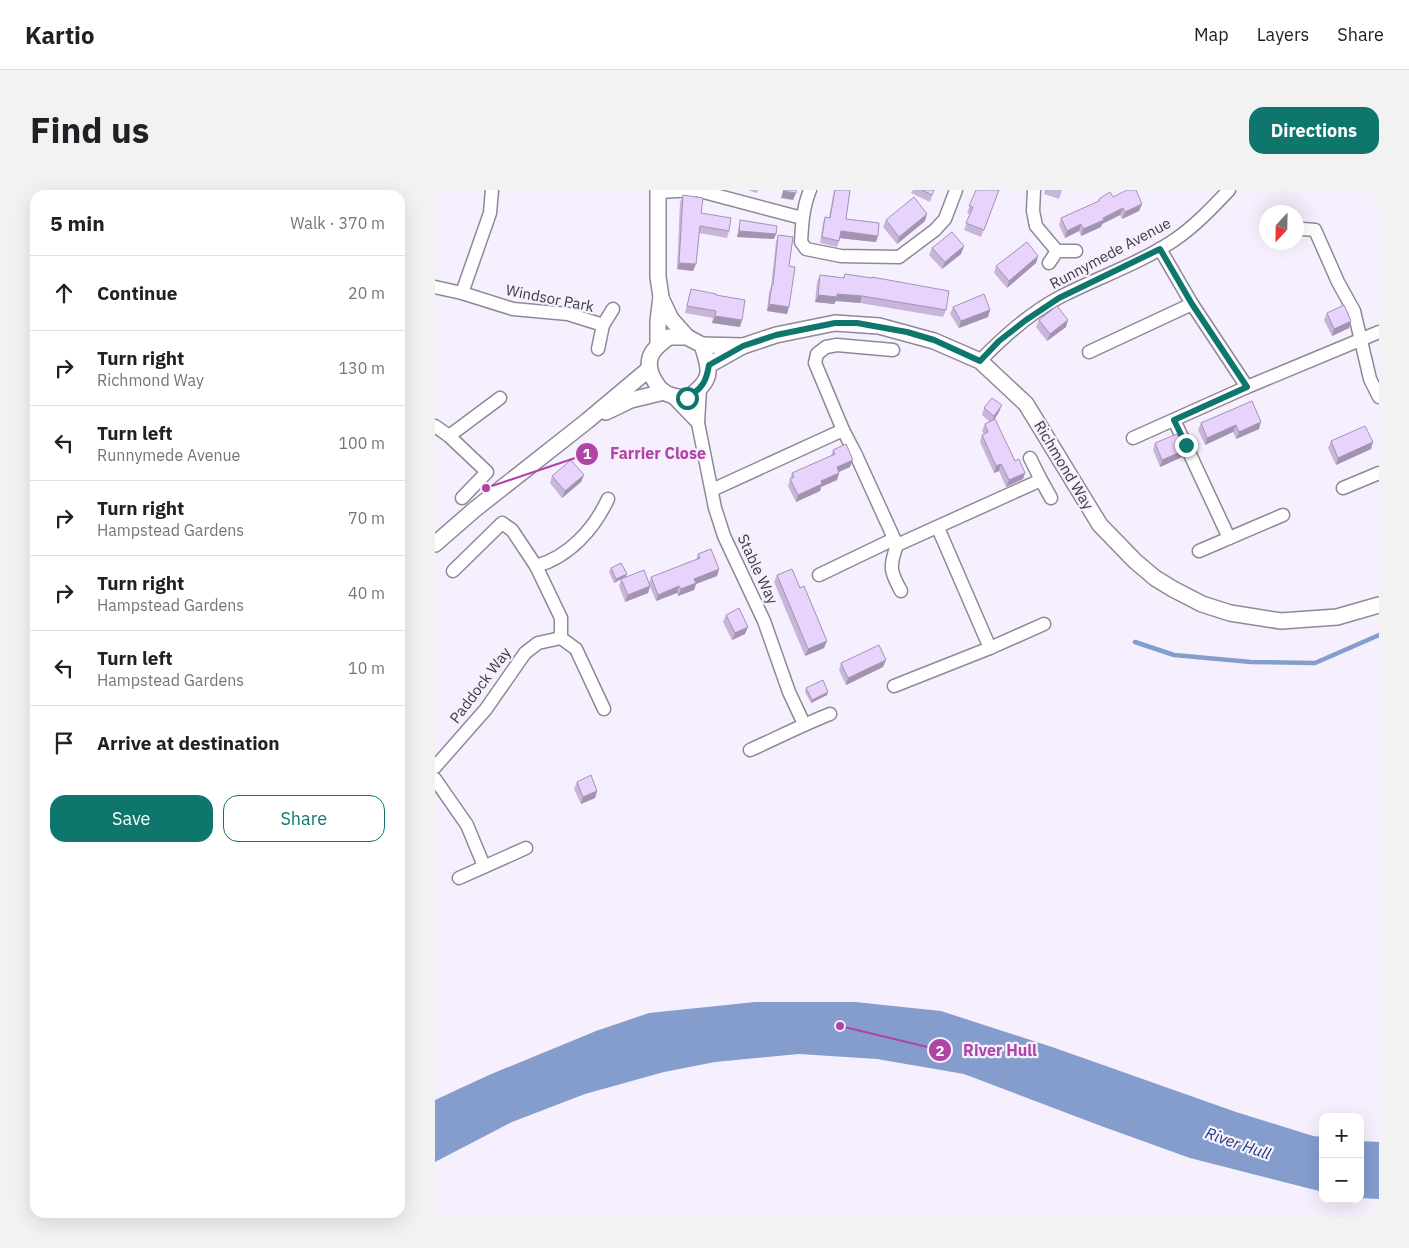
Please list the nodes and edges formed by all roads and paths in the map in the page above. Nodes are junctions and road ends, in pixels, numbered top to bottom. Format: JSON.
{"nodes":[{"id":1,"x":492,"y":190,"type":"edge"},
{"id":2,"x":810,"y":190,"type":"edge"},
{"id":3,"x":956,"y":190,"type":"edge"},
{"id":4,"x":1034,"y":190,"type":"edge"},
{"id":5,"x":1229,"y":190,"type":"edge"},
{"id":6,"x":658,"y":191,"type":"edge"},
{"id":7,"x":802,"y":218,"type":"junction"},
{"id":8,"x":1304,"y":229,"type":"edge"},
{"id":9,"x":1160,"y":249,"type":"junction"},
{"id":10,"x":1057,"y":251,"type":"junction"},
{"id":11,"x":1076,"y":251,"type":"dead end"},
{"id":12,"x":1049,"y":263,"type":"dead end"},
{"id":13,"x":435,"y":287,"type":"edge"},
{"id":14,"x":462,"y":293,"type":"junction"},
{"id":15,"x":661,"y":296,"type":"junction"},
{"id":16,"x":1192,"y":304,"type":"junction"},
{"id":17,"x":613,"y":309,"type":"dead end"},
{"id":18,"x":603,"y":325,"type":"junction"},
{"id":19,"x":1379,"y":332,"type":"edge"},
{"id":20,"x":687,"y":337,"type":"junction"},
{"id":21,"x":1360,"y":339,"type":"junction"},
{"id":22,"x":702,"y":344,"type":"junction"},
{"id":23,"x":658,"y":345,"type":"junction"},
{"id":24,"x":743,"y":346,"type":"junction"},
{"id":25,"x":598,"y":349,"type":"dead end"},
{"id":26,"x":893,"y":350,"type":"dead end"},
{"id":27,"x":1089,"y":352,"type":"dead end"},
{"id":28,"x":980,"y":361,"type":"junction"},
{"id":29,"x":709,"y":365,"type":"junction"},
{"id":30,"x":649,"y":368,"type":"junction"},
{"id":31,"x":1247,"y":387,"type":"junction"},
{"id":32,"x":701,"y":389,"type":"junction"},
{"id":33,"x":668,"y":394,"type":"junction"},
{"id":34,"x":1379,"y":397,"type":"edge"},
{"id":35,"x":499,"y":398,"type":"dead end"},
{"id":36,"x":1174,"y":420,"type":"junction"},
{"id":37,"x":587,"y":421,"type":"junction"},
{"id":38,"x":698,"y":423,"type":"junction"},
{"id":39,"x":435,"y":426,"type":"edge"},
{"id":40,"x":843,"y":430,"type":"junction"},
{"id":41,"x":449,"y":436,"type":"junction"},
{"id":42,"x":1133,"y":438,"type":"dead end"},
{"id":43,"x":1030,"y":458,"type":"dead end"},
{"id":44,"x":1379,"y":473,"type":"edge"},
{"id":45,"x":1041,"y":480,"type":"junction"},
{"id":46,"x":1343,"y":488,"type":"dead end"},
{"id":47,"x":712,"y":490,"type":"junction"},
{"id":48,"x":462,"y":498,"type":"dead end"},
{"id":49,"x":1051,"y":498,"type":"dead end"},
{"id":50,"x":608,"y":499,"type":"dead end"},
{"id":51,"x":1283,"y":515,"type":"dead end"},
{"id":52,"x":938,"y":528,"type":"junction"},
{"id":53,"x":1229,"y":538,"type":"junction"},
{"id":54,"x":895,"y":542,"type":"junction"},
{"id":55,"x":435,"y":544,"type":"edge"},
{"id":56,"x":1199,"y":551,"type":"dead end"},
{"id":57,"x":536,"y":566,"type":"junction"},
{"id":58,"x":453,"y":571,"type":"dead end"},
{"id":59,"x":819,"y":575,"type":"dead end"},
{"id":60,"x":901,"y":591,"type":"dead end"},
{"id":61,"x":1379,"y":605,"type":"edge"},
{"id":62,"x":1043,"y":624,"type":"dead end"},
{"id":63,"x":561,"y":638,"type":"junction"},
{"id":64,"x":990,"y":648,"type":"junction"},
{"id":65,"x":894,"y":686,"type":"dead end"},
{"id":66,"x":604,"y":709,"type":"dead end"},
{"id":67,"x":830,"y":714,"type":"dead end"},
{"id":68,"x":804,"y":724,"type":"junction"},
{"id":69,"x":750,"y":750,"type":"dead end"},
{"id":70,"x":435,"y":767,"type":"edge"},
{"id":71,"x":435,"y":779,"type":"edge"},
{"id":72,"x":526,"y":848,"type":"dead end"},
{"id":73,"x":484,"y":866,"type":"junction"},
{"id":74,"x":459,"y":878,"type":"dead end"}],
"edges":[{"from":1,"to":14,"type":"street"},
{"from":2,"to":7,"type":"street"},
{"from":3,"to":7,"type":"street"},
{"from":4,"to":10,"type":"street"},
{"from":5,"to":9,"type":"street","name":"Runnymede Avenue"},
{"from":6,"to":7,"type":"street"},
{"from":6,"to":15,"type":"street"},
{"from":8,"to":21,"type":"street"},
{"from":9,"to":16,"type":"street"},
{"from":9,"to":28,"type":"street","name":"Runnymede Avenue"},
{"from":10,"to":11,"type":"street"},
{"from":10,"to":12,"type":"street"},
{"from":13,"to":14,"type":"street","name":"Windsor Park"},
{"from":14,"to":18,"type":"street","name":"Windsor Park"},
{"from":15,"to":20,"type":"street"},
{"from":15,"to":23,"type":"street"},
{"from":16,"to":27,"type":"street"},
{"from":16,"to":31,"type":"street"},
{"from":17,"to":18,"type":"street","name":"Windsor Park"},
{"from":18,"to":25,"type":"street","name":"Windsor Park"},
{"from":19,"to":21,"type":"street"},
{"from":20,"to":22,"type":"street"},
{"from":20,"to":23,"type":"street"},
{"from":21,"to":31,"type":"street"},
{"from":21,"to":34,"type":"street"},
{"from":22,"to":24,"type":"street","name":"Richmond Way"},
{"from":22,"to":29,"type":"street"},
{"from":23,"to":30,"type":"street"},
{"from":24,"to":28,"type":"street","name":"Richmond Way"},
{"from":24,"to":29,"type":"street","name":"Richmond Way"},
{"from":26,"to":40,"type":"street"},
{"from":28,"to":61,"type":"street","name":"Richmond Way"},
{"from":29,"to":32,"type":"street"},
{"from":30,"to":33,"type":"street"},
{"from":30,"to":37,"type":"street"},
{"from":31,"to":36,"type":"street"},
{"from":32,"to":33,"type":"street"},
{"from":32,"to":38,"type":"street","name":"Stable Way"},
{"from":33,"to":37,"type":"street"},
{"from":33,"to":38,"type":"street"},
{"from":35,"to":41,"type":"street"},
{"from":36,"to":42,"type":"street"},
{"from":36,"to":53,"type":"street"},
{"from":37,"to":55,"type":"street"},
{"from":38,"to":47,"type":"street","name":"Stable Way"},
{"from":39,"to":41,"type":"street"},
{"from":40,"to":47,"type":"street"},
{"from":40,"to":54,"type":"street"},
{"from":41,"to":48,"type":"street"},
{"from":43,"to":45,"type":"street"},
{"from":44,"to":46,"type":"street"},
{"from":45,"to":49,"type":"street"},
{"from":45,"to":52,"type":"street"},
{"from":47,"to":68,"type":"street","name":"Stable Way"},
{"from":50,"to":57,"type":"street"},
{"from":51,"to":53,"type":"street"},
{"from":52,"to":54,"type":"street"},
{"from":52,"to":64,"type":"street"},
{"from":53,"to":56,"type":"street"},
{"from":54,"to":59,"type":"street"},
{"from":54,"to":60,"type":"street"},
{"from":57,"to":58,"type":"street"},
{"from":57,"to":63,"type":"street"},
{"from":62,"to":64,"type":"street"},
{"from":63,"to":66,"type":"street"},
{"from":63,"to":70,"type":"street","name":"Paddock Way"},
{"from":64,"to":65,"type":"street"},
{"from":67,"to":68,"type":"street"},
{"from":68,"to":69,"type":"street"},
{"from":71,"to":73,"type":"street"},
{"from":72,"to":73,"type":"street"},
{"from":73,"to":74,"type":"street"}]}
